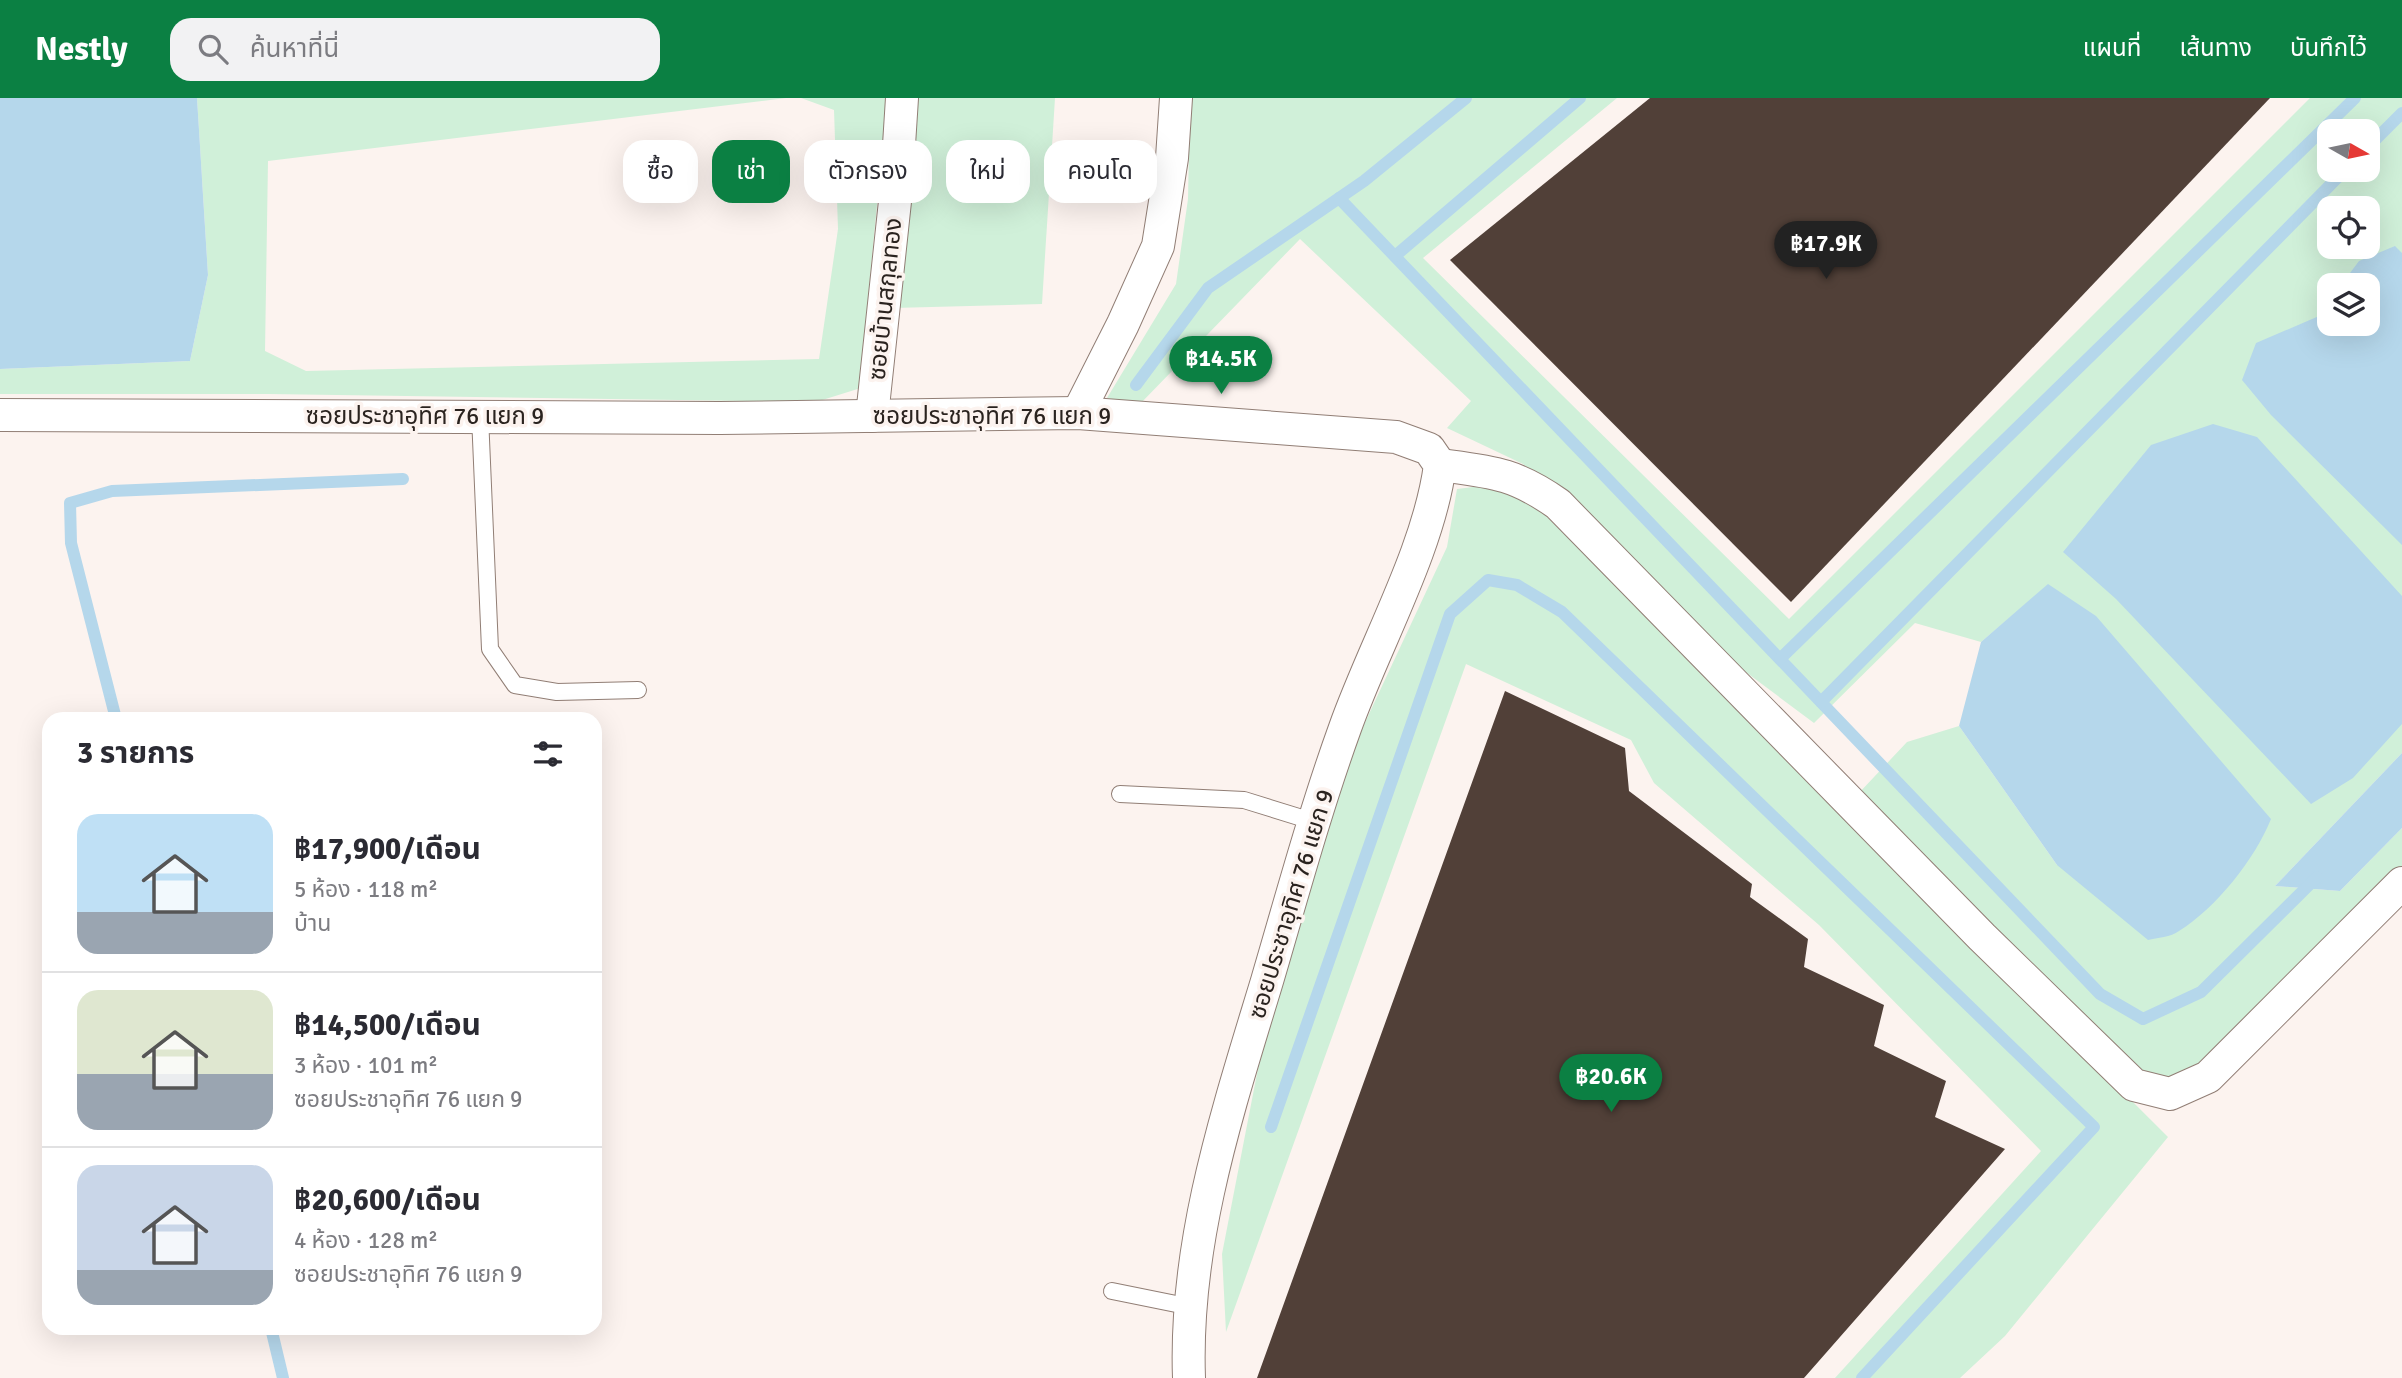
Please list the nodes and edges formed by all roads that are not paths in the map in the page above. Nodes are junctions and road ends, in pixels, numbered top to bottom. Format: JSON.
{"nodes":[{"id":1,"x":902,"y":98,"type":"edge"},
{"id":2,"x":1176,"y":98,"type":"edge"},
{"id":3,"x":1078,"y":413,"type":"junction"},
{"id":4,"x":0,"y":415,"type":"edge"},
{"id":5,"x":480,"y":416,"type":"junction"},
{"id":6,"x":872,"y":416,"type":"junction"},
{"id":7,"x":1440,"y":465,"type":"junction"},
{"id":8,"x":638,"y":691,"type":"dead end"},
{"id":9,"x":1120,"y":794,"type":"dead end"},
{"id":10,"x":1315,"y":822,"type":"junction"},
{"id":11,"x":2402,"y":883,"type":"edge"},
{"id":12,"x":1112,"y":1291,"type":"dead end"},
{"id":13,"x":1191,"y":1307,"type":"junction"},
{"id":14,"x":1189,"y":1378,"type":"edge"}],
"edges":[{"from":1,"to":6,"type":"street","name":"ซอยบ้านสกุลทอง"},
{"from":2,"to":3,"type":"street"},
{"from":3,"to":6,"type":"street","name":"ซอยประชาอุทิศ 76 แยก 9"},
{"from":3,"to":7,"type":"street","name":"ซอยประชาอุทิศ 76 แยก 9"},
{"from":4,"to":5,"type":"street","name":"ซอยประชาอุทิศ 76 แยก 9"},
{"from":5,"to":6,"type":"street","name":"ซอยประชาอุทิศ 76 แยก 9"},
{"from":5,"to":8,"type":"lane"},
{"from":7,"to":10,"type":"street","name":"ซอยประชาอุทิศ 76 แยก 9"},
{"from":7,"to":11,"type":"street"},
{"from":9,"to":10,"type":"lane"},
{"from":10,"to":13,"type":"street","name":"ซอยประชาอุทิศ 76 แยก 9"},
{"from":12,"to":13,"type":"lane"},
{"from":13,"to":14,"type":"street","name":"ซอยประชาอุทิศ 76 แยก 9"}]}
